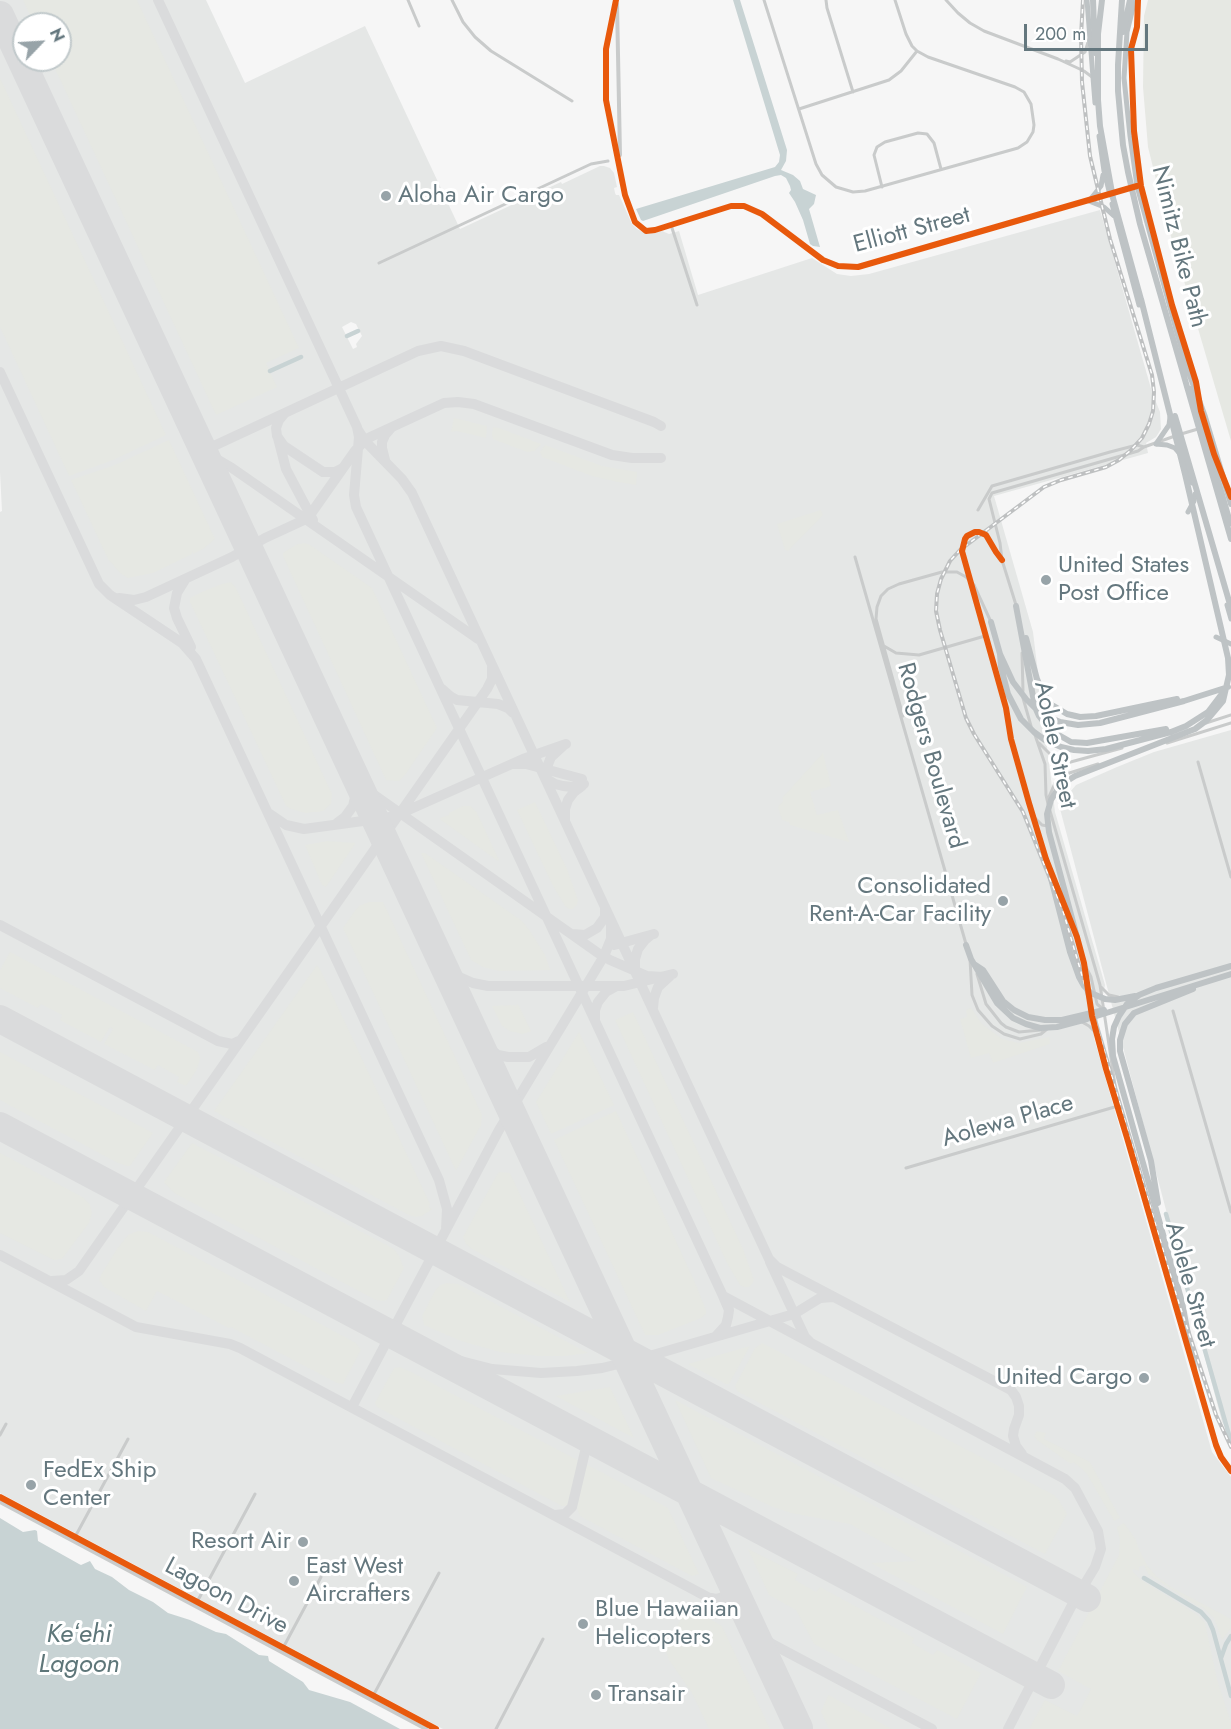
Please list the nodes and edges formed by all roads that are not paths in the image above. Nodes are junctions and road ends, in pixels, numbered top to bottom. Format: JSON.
{"nodes":[{"id":1,"x":408,"y":0,"type":"edge"},
{"id":2,"x":452,"y":0,"type":"edge"},
{"id":3,"x":616,"y":0,"type":"edge"},
{"id":4,"x":764,"y":0,"type":"edge"},
{"id":5,"x":826,"y":0,"type":"edge"},
{"id":6,"x":895,"y":0,"type":"edge"},
{"id":7,"x":946,"y":0,"type":"edge"},
{"id":8,"x":1087,"y":0,"type":"edge"},
{"id":9,"x":1093,"y":0,"type":"edge"},
{"id":10,"x":1102,"y":0,"type":"edge"},
{"id":11,"x":1122,"y":0,"type":"edge"},
{"id":12,"x":1130,"y":0,"type":"edge"},
{"id":13,"x":1136,"y":0,"type":"edge"},
{"id":14,"x":419,"y":26,"type":"dead end"},
{"id":15,"x":1090,"y":35,"type":"junction"},
{"id":16,"x":917,"y":51,"type":"junction"},
{"id":17,"x":1058,"y":59,"type":"junction"},
{"id":18,"x":1118,"y":65,"type":"junction"},
{"id":19,"x":1094,"y":78,"type":"junction"},
{"id":20,"x":853,"y":92,"type":"junction"},
{"id":21,"x":1098,"y":100,"type":"junction"},
{"id":22,"x":572,"y":101,"type":"dead end"},
{"id":23,"x":799,"y":109,"type":"junction"},
{"id":24,"x":619,"y":160,"type":"junction"},
{"id":25,"x":608,"y":161,"type":"dead end"},
{"id":26,"x":941,"y":169,"type":"junction"},
{"id":27,"x":1104,"y":171,"type":"junction"},
{"id":28,"x":1137,"y":186,"type":"junction"},
{"id":29,"x":882,"y":187,"type":"junction"},
{"id":30,"x":1110,"y":195,"type":"junction"},
{"id":31,"x":1089,"y":201,"type":"junction"},
{"id":32,"x":1115,"y":217,"type":"junction"},
{"id":33,"x":671,"y":225,"type":"junction"},
{"id":34,"x":379,"y":263,"type":"dead end"},
{"id":35,"x":1141,"y":299,"type":"junction"},
{"id":36,"x":697,"y":305,"type":"dead end"},
{"id":37,"x":1166,"y":312,"type":"junction"},
{"id":38,"x":1171,"y":412,"type":"junction"},
{"id":39,"x":1203,"y":428,"type":"junction"},
{"id":40,"x":1178,"y":435,"type":"junction"},
{"id":41,"x":1156,"y":444,"type":"junction"},
{"id":42,"x":1144,"y":447,"type":"junction"},
{"id":43,"x":1092,"y":458,"type":"junction"},
{"id":44,"x":1184,"y":458,"type":"junction"},
{"id":45,"x":1093,"y":463,"type":"junction"},
{"id":46,"x":1007,"y":482,"type":"junction"},
{"id":47,"x":1006,"y":488,"type":"junction"},
{"id":48,"x":1195,"y":494,"type":"junction"},
{"id":49,"x":1231,"y":504,"type":"edge"},
{"id":50,"x":978,"y":510,"type":"dead end"},
{"id":51,"x":1188,"y":512,"type":"dead end"},
{"id":52,"x":1231,"y":524,"type":"edge"},
{"id":53,"x":1231,"y":539,"type":"edge"},
{"id":54,"x":855,"y":557,"type":"dead end"},
{"id":55,"x":1002,"y":560,"type":"junction"},
{"id":56,"x":1016,"y":606,"type":"junction"},
{"id":57,"x":1231,"y":608,"type":"edge"},
{"id":58,"x":1231,"y":619,"type":"edge"},
{"id":59,"x":991,"y":622,"type":"joint"},
{"id":60,"x":986,"y":636,"type":"junction"},
{"id":61,"x":1216,"y":637,"type":"dead end"},
{"id":62,"x":880,"y":641,"type":"junction"},
{"id":63,"x":1230,"y":644,"type":"edge"},
{"id":64,"x":1219,"y":652,"type":"dead end"},
{"id":65,"x":1000,"y":654,"type":"junction"},
{"id":66,"x":1230,"y":685,"type":"edge"},
{"id":67,"x":1202,"y":694,"type":"junction"},
{"id":68,"x":1231,"y":716,"type":"edge"},
{"id":69,"x":1231,"y":723,"type":"edge"},
{"id":70,"x":1186,"y":726,"type":"junction"},
{"id":71,"x":1037,"y":739,"type":"junction"},
{"id":72,"x":1198,"y":762,"type":"dead end"},
{"id":73,"x":1047,"y":801,"type":"junction"},
{"id":74,"x":1033,"y":815,"type":"junction"},
{"id":75,"x":1054,"y":826,"type":"junction"},
{"id":76,"x":1046,"y":859,"type":"junction"},
{"id":77,"x":1231,"y":877,"type":"edge"},
{"id":78,"x":1077,"y":937,"type":"junction"},
{"id":79,"x":966,"y":945,"type":"junction"},
{"id":80,"x":974,"y":963,"type":"junction"},
{"id":81,"x":1084,"y":963,"type":"junction"},
{"id":82,"x":1231,"y":966,"type":"edge"},
{"id":83,"x":1231,"y":974,"type":"edge"},
{"id":84,"x":1201,"y":984,"type":"junction"},
{"id":85,"x":1100,"y":986,"type":"junction"},
{"id":86,"x":1145,"y":1000,"type":"junction"},
{"id":87,"x":1105,"y":1011,"type":"junction"},
{"id":88,"x":1173,"y":1011,"type":"dead end"},
{"id":89,"x":1092,"y":1016,"type":"junction"},
{"id":90,"x":1073,"y":1021,"type":"junction"},
{"id":91,"x":1048,"y":1028,"type":"junction"},
{"id":92,"x":1097,"y":1035,"type":"junction"},
{"id":93,"x":1118,"y":1106,"type":"junction"},
{"id":94,"x":906,"y":1168,"type":"dead end"},
{"id":95,"x":1231,"y":1212,"type":"edge"},
{"id":96,"x":1160,"y":1221,"type":"junction"},
{"id":97,"x":1194,"y":1367,"type":"junction"},
{"id":98,"x":6,"y":1424,"type":"dead end"},
{"id":99,"x":0,"y":1435,"type":"edge"},
{"id":100,"x":128,"y":1438,"type":"dead end"},
{"id":101,"x":1231,"y":1471,"type":"edge"},
{"id":102,"x":255,"y":1494,"type":"dead end"},
{"id":103,"x":0,"y":1497,"type":"edge"},
{"id":104,"x":0,"y":1502,"type":"edge"},
{"id":105,"x":74,"y":1539,"type":"junction"},
{"id":106,"x":439,"y":1573,"type":"dead end"},
{"id":107,"x":321,"y":1577,"type":"dead end"},
{"id":108,"x":196,"y":1604,"type":"junction"},
{"id":109,"x":543,"y":1640,"type":"dead end"},
{"id":110,"x":282,"y":1650,"type":"junction"},
{"id":111,"x":372,"y":1698,"type":"junction"},
{"id":112,"x":426,"y":1729,"type":"edge"},
{"id":113,"x":436,"y":1729,"type":"edge"},
{"id":114,"x":496,"y":1729,"type":"edge"}],
"edges":[{"from":1,"to":14,"type":"street"},
{"from":2,"to":22,"type":"street"},
{"from":3,"to":24,"type":"street"},
{"from":3,"to":24,"type":"street"},
{"from":4,"to":23,"type":"street"},
{"from":5,"to":20,"type":"street"},
{"from":6,"to":16,"type":"street"},
{"from":7,"to":17,"type":"street"},
{"from":8,"to":15,"type":"main road"},
{"from":9,"to":21,"type":"highway"},
{"from":10,"to":21,"type":"highway"},
{"from":11,"to":18,"type":"highway"},
{"from":12,"to":18,"type":"highway"},
{"from":13,"to":28,"type":"main road"},
{"from":15,"to":17,"type":"street"},
{"from":15,"to":19,"type":"main road"},
{"from":16,"to":20,"type":"street"},
{"from":16,"to":26,"type":"street"},
{"from":17,"to":19,"type":"street"},
{"from":18,"to":37,"type":"highway"},
{"from":19,"to":27,"type":"main road"},
{"from":20,"to":23,"type":"street"},
{"from":21,"to":35,"type":"highway"},
{"from":23,"to":29,"type":"street"},
{"from":24,"to":33,"type":"street","name":"Elliott Street"},
{"from":25,"to":34,"type":"street"},
{"from":26,"to":29,"type":"street"},
{"from":26,"to":29,"type":"street"},
{"from":27,"to":30,"type":"main road"},
{"from":27,"to":31,"type":"main road"},
{"from":28,"to":30,"type":"street","name":"Elliott Street"},
{"from":28,"to":39,"type":"main road"},
{"from":30,"to":31,"type":"street","name":"Elliott Street"},
{"from":30,"to":32,"type":"main road"},
{"from":31,"to":32,"type":"main road"},
{"from":31,"to":33,"type":"street","name":"Elliott Street"},
{"from":32,"to":38,"type":"main road"},
{"from":33,"to":36,"type":"street"},
{"from":35,"to":57,"type":"highway"},
{"from":35,"to":66,"type":"highway"},
{"from":37,"to":49,"type":"highway"},
{"from":37,"to":53,"type":"highway"},
{"from":38,"to":40,"type":"main road"},
{"from":38,"to":41,"type":"main road"},
{"from":39,"to":40,"type":"street"},
{"from":39,"to":52,"type":"main road"},
{"from":40,"to":41,"type":"street"},
{"from":40,"to":44,"type":"main road"},
{"from":41,"to":42,"type":"street"},
{"from":41,"to":44,"type":"main road"},
{"from":42,"to":43,"type":"street"},
{"from":42,"to":45,"type":"street"},
{"from":43,"to":45,"type":"street"},
{"from":43,"to":46,"type":"street"},
{"from":44,"to":48,"type":"main road"},
{"from":45,"to":47,"type":"street"},
{"from":46,"to":47,"type":"street"},
{"from":46,"to":50,"type":"street"},
{"from":47,"to":55,"type":"street","name":"Aolele Street"},
{"from":48,"to":51,"type":"main road"},
{"from":48,"to":58,"type":"main road"},
{"from":54,"to":62,"type":"street","name":"Rodgers Boulevard"},
{"from":55,"to":56,"type":"street","name":"Aolele Street"},
{"from":55,"to":60,"type":"street","name":"Aolele Street"},
{"from":56,"to":67,"type":"highway"},
{"from":56,"to":70,"type":"highway"},
{"from":56,"to":71,"type":"street","name":"Aolele Street"},
{"from":59,"to":65,"type":"highway"},
{"from":59,"to":80,"type":"street"},
{"from":60,"to":62,"type":"street"},
{"from":60,"to":74,"type":"street","name":"Aolele Street"},
{"from":61,"to":63,"type":"main road"},
{"from":62,"to":79,"type":"street","name":"Rodgers Boulevard"},
{"from":63,"to":64,"type":"main road"},
{"from":65,"to":67,"type":"highway"},
{"from":65,"to":70,"type":"highway"},
{"from":66,"to":67,"type":"highway"},
{"from":66,"to":70,"type":"highway"},
{"from":66,"to":78,"type":"highway"},
{"from":68,"to":71,"type":"street"},
{"from":69,"to":73,"type":"street"},
{"from":71,"to":73,"type":"street","name":"Aolele Street"},
{"from":72,"to":77,"type":"street"},
{"from":73,"to":75,"type":"street","name":"Aolele Street"},
{"from":74,"to":75,"type":"street"},
{"from":74,"to":76,"type":"street","name":"Aolele Street"},
{"from":75,"to":85,"type":"street","name":"Aolele Street"},
{"from":76,"to":78,"type":"street","name":"Aolele Street"},
{"from":76,"to":84,"type":"highway"},
{"from":78,"to":81,"type":"street","name":"Aolele Street"},
{"from":79,"to":86,"type":"highway"},
{"from":79,"to":91,"type":"street","name":"Rodgers Boulevard"},
{"from":80,"to":86,"type":"highway"},
{"from":80,"to":91,"type":"street"},
{"from":81,"to":87,"type":"street"},
{"from":81,"to":89,"type":"street","name":"Aolele Street"},
{"from":82,"to":96,"type":"highway"},
{"from":83,"to":84,"type":"highway"},
{"from":83,"to":86,"type":"street","name":"Rodgers Boulevard"},
{"from":84,"to":86,"type":"highway"},
{"from":84,"to":96,"type":"highway"},
{"from":85,"to":86,"type":"street"},
{"from":85,"to":87,"type":"street","name":"Aolele Street"},
{"from":86,"to":87,"type":"street","name":"Rodgers Boulevard"},
{"from":87,"to":89,"type":"street","name":"Rodgers Boulevard"},
{"from":87,"to":93,"type":"street","name":"Aolele Street"},
{"from":88,"to":95,"type":"street"},
{"from":89,"to":90,"type":"street","name":"Rodgers Boulevard"},
{"from":89,"to":92,"type":"street","name":"Aolele Street"},
{"from":90,"to":91,"type":"street","name":"Rodgers Boulevard"},
{"from":90,"to":92,"type":"street"},
{"from":92,"to":93,"type":"street","name":"Aolele Street"},
{"from":93,"to":94,"type":"street","name":"Aolewa Place"},
{"from":93,"to":97,"type":"street","name":"Aolele Street"},
{"from":96,"to":97,"type":"highway"},
{"from":97,"to":101,"type":"street","name":"Aolele Street"},
{"from":98,"to":99,"type":"street"},
{"from":100,"to":105,"type":"street"},
{"from":102,"to":108,"type":"street"},
{"from":103,"to":105,"type":"street","name":"Lagoon Drive"},
{"from":104,"to":105,"type":"street","name":"Lagoon Drive"},
{"from":105,"to":108,"type":"street","name":"Lagoon Drive"},
{"from":106,"to":111,"type":"street"},
{"from":107,"to":110,"type":"street"},
{"from":108,"to":110,"type":"street","name":"Lagoon Drive"},
{"from":109,"to":114,"type":"street"},
{"from":110,"to":111,"type":"street","name":"Lagoon Drive"},
{"from":111,"to":112,"type":"street","name":"Lagoon Drive"},
{"from":111,"to":113,"type":"street","name":"Lagoon Drive"}]}
